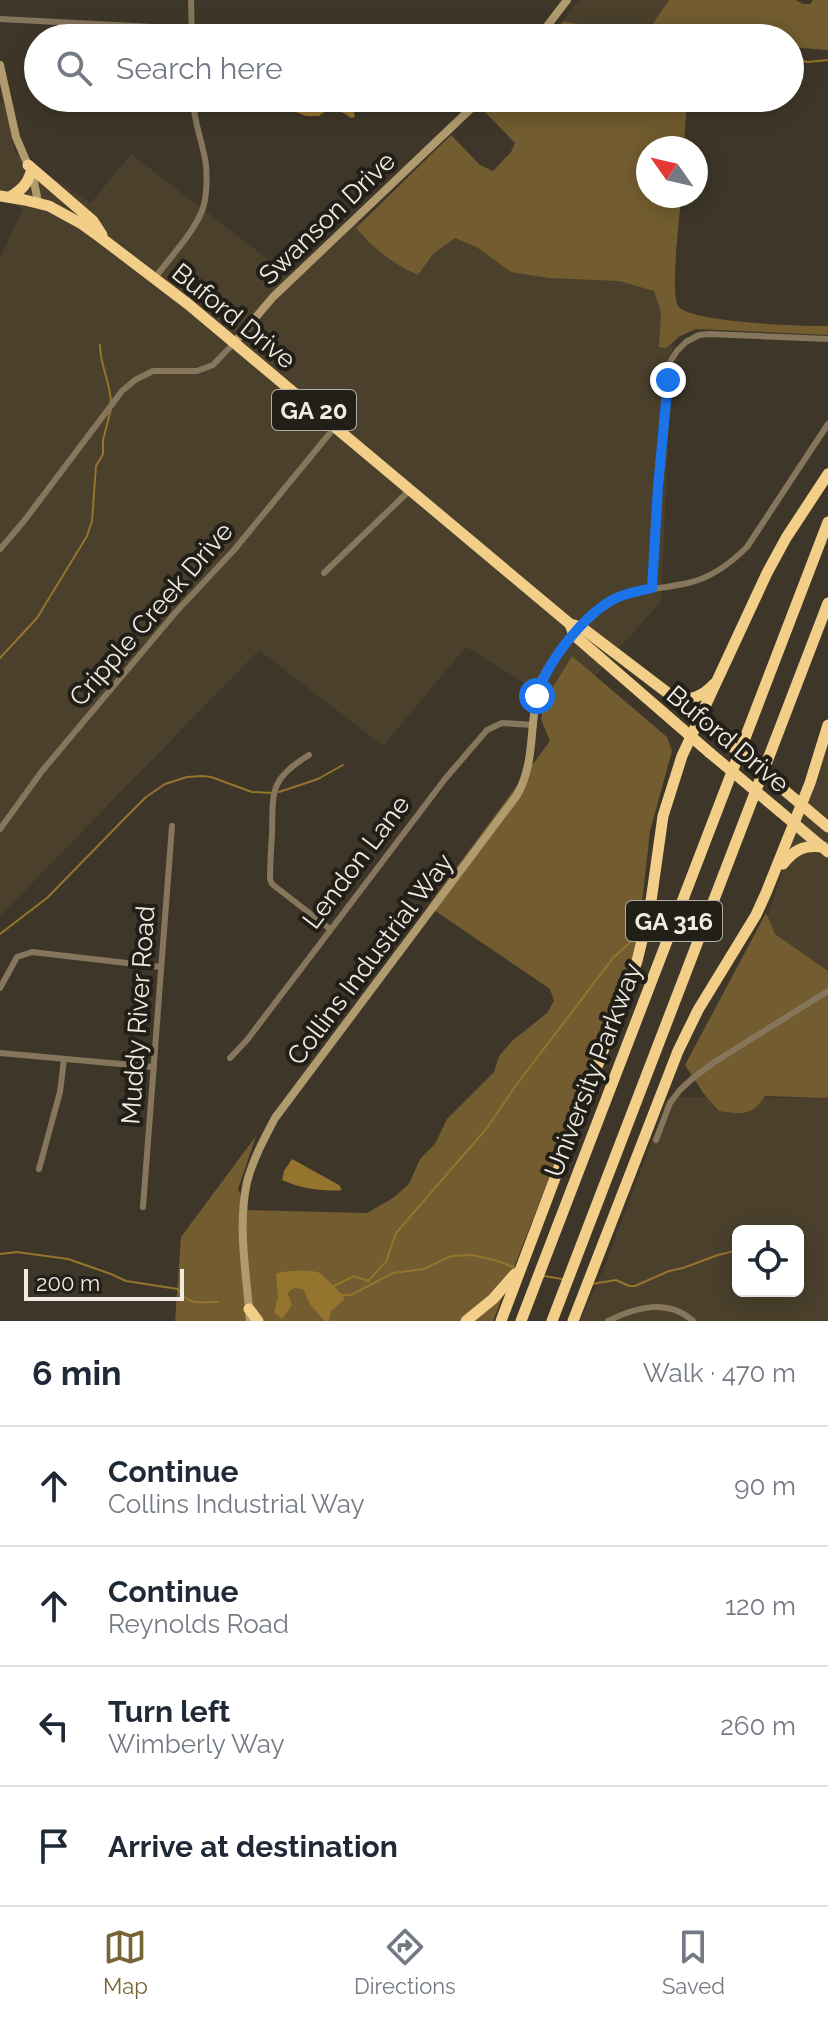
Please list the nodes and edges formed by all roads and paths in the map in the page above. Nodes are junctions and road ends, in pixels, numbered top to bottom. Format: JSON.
{"nodes":[{"id":1,"x":191,"y":0,"type":"edge"},
{"id":2,"x":567,"y":0,"type":"edge"},
{"id":3,"x":0,"y":19,"type":"edge"},
{"id":4,"x":96,"y":24,"type":"edge"},
{"id":5,"x":192,"y":24,"type":"edge"},
{"id":6,"x":549,"y":24,"type":"edge"},
{"id":7,"x":0,"y":65,"type":"edge"},
{"id":8,"x":193,"y":112,"type":"edge"},
{"id":9,"x":467,"y":112,"type":"edge"},
{"id":10,"x":29,"y":169,"type":"junction"},
{"id":11,"x":5,"y":197,"type":"edge"},
{"id":12,"x":38,"y":202,"type":"junction"},
{"id":13,"x":106,"y":242,"type":"junction"},
{"id":14,"x":154,"y":279,"type":"junction"},
{"id":15,"x":828,"y":339,"type":"edge"},
{"id":16,"x":234,"y":343,"type":"junction"},
{"id":17,"x":828,"y":424,"type":"edge"},
{"id":18,"x":335,"y":427,"type":"junction"},
{"id":19,"x":828,"y":474,"type":"edge"},
{"id":20,"x":410,"y":490,"type":"junction"},
{"id":21,"x":828,"y":522,"type":"edge"},
{"id":22,"x":0,"y":549,"type":"edge"},
{"id":23,"x":324,"y":573,"type":"dead end"},
{"id":24,"x":652,"y":588,"type":"junction"},
{"id":25,"x":828,"y":603,"type":"edge"},
{"id":26,"x":575,"y":629,"type":"junction"},
{"id":27,"x":718,"y":681,"type":"junction"},
{"id":28,"x":673,"y":697,"type":"junction"},
{"id":29,"x":700,"y":719,"type":"junction"},
{"id":30,"x":671,"y":721,"type":"junction"},
{"id":31,"x":534,"y":725,"type":"junction"},
{"id":32,"x":828,"y":725,"type":"edge"},
{"id":33,"x":692,"y":738,"type":"junction"},
{"id":34,"x":309,"y":755,"type":"dead end"},
{"id":35,"x":682,"y":756,"type":"junction"},
{"id":36,"x":810,"y":783,"type":"junction"},
{"id":37,"x":801,"y":804,"type":"junction"},
{"id":38,"x":794,"y":824,"type":"junction"},
{"id":39,"x":825,"y":825,"type":"edge"},
{"id":40,"x":172,"y":826,"type":"dead end"},
{"id":41,"x":0,"y":829,"type":"edge"},
{"id":42,"x":826,"y":850,"type":"edge"},
{"id":43,"x":775,"y":872,"type":"junction"},
{"id":44,"x":330,"y":929,"type":"junction"},
{"id":45,"x":161,"y":967,"type":"junction"},
{"id":46,"x":0,"y":988,"type":"edge"},
{"id":47,"x":828,"y":991,"type":"edge"},
{"id":48,"x":0,"y":1053,"type":"edge"},
{"id":49,"x":230,"y":1058,"type":"dead end"},
{"id":50,"x":64,"y":1059,"type":"junction"},
{"id":51,"x":154,"y":1067,"type":"junction"},
{"id":52,"x":656,"y":1140,"type":"dead end"},
{"id":53,"x":39,"y":1169,"type":"dead end"},
{"id":54,"x":143,"y":1207,"type":"dead end"},
{"id":55,"x":521,"y":1267,"type":"junction"},
{"id":56,"x":250,"y":1315,"type":"edge"},
{"id":57,"x":258,"y":1321,"type":"edge"},
{"id":58,"x":466,"y":1321,"type":"edge"},
{"id":59,"x":501,"y":1321,"type":"edge"},
{"id":60,"x":521,"y":1321,"type":"edge"},
{"id":61,"x":552,"y":1321,"type":"edge"},
{"id":62,"x":576,"y":1321,"type":"edge"},
{"id":63,"x":608,"y":1321,"type":"edge"},
{"id":64,"x":693,"y":1321,"type":"edge"}],
"edges":[{"from":1,"to":5,"type":"street"},
{"from":2,"to":6,"type":"street"},
{"from":3,"to":4,"type":"street"},
{"from":7,"to":10,"type":"street"},
{"from":8,"to":14,"type":"street"},
{"from":9,"to":16,"type":"street","name":"Swanson Drive"},
{"from":10,"to":11,"type":"highway"},
{"from":10,"to":12,"type":"street"},
{"from":10,"to":13,"type":"highway"},
{"from":11,"to":12,"type":"highway","name":"Buford Drive","number":"GA 20"},
{"from":12,"to":13,"type":"highway","name":"Buford Drive","number":"GA 20"},
{"from":13,"to":14,"type":"highway","name":"Buford Drive","number":"GA 20"},
{"from":14,"to":16,"type":"highway","name":"Buford Drive","number":"GA 20"},
{"from":15,"to":24,"type":"street"},
{"from":16,"to":18,"type":"highway","name":"Buford Drive","number":"GA 20"},
{"from":16,"to":22,"type":"street","name":"Swanson Drive"},
{"from":17,"to":24,"type":"street"},
{"from":18,"to":20,"type":"highway","name":"Buford Drive","number":"GA 20"},
{"from":18,"to":41,"type":"street","name":"Cripple Creek Drive"},
{"from":19,"to":27,"type":"highway"},
{"from":20,"to":23,"type":"street"},
{"from":20,"to":26,"type":"highway","name":"Buford Drive","number":"GA 20"},
{"from":21,"to":60,"type":"highway","name":"University Parkway","number":"GA 316"},
{"from":24,"to":26,"type":"street"},
{"from":25,"to":61,"type":"highway","name":"University Parkway","number":"GA 316"},
{"from":26,"to":28,"type":"highway","name":"Buford Drive","number":"GA 20"},
{"from":26,"to":30,"type":"highway","name":"Buford Drive","number":"GA 20"},
{"from":26,"to":31,"type":"street","name":"Collins Industrial Way"},
{"from":27,"to":28,"type":"highway"},
{"from":27,"to":29,"type":"highway"},
{"from":28,"to":29,"type":"highway","name":"Buford Drive","number":"GA 20"},
{"from":29,"to":33,"type":"highway"},
{"from":29,"to":37,"type":"highway","name":"Buford Drive","number":"GA 20","bridge":true},
{"from":30,"to":33,"type":"highway","name":"Buford Drive","number":"GA 20"},
{"from":30,"to":35,"type":"highway"},
{"from":31,"to":44,"type":"street","name":"Lendon Lane"},
{"from":31,"to":56,"type":"street","name":"Collins Industrial Way"},
{"from":32,"to":36,"type":"highway"},
{"from":33,"to":35,"type":"highway"},
{"from":33,"to":38,"type":"highway","name":"Buford Drive","number":"GA 20","bridge":true},
{"from":34,"to":44,"type":"street"},
{"from":35,"to":55,"type":"highway"},
{"from":36,"to":37,"type":"highway"},
{"from":36,"to":39,"type":"highway"},
{"from":37,"to":38,"type":"highway"},
{"from":37,"to":39,"type":"highway","name":"Buford Drive","number":"GA 20"},
{"from":38,"to":42,"type":"highway","name":"Buford Drive","number":"GA 20"},
{"from":38,"to":43,"type":"highway"},
{"from":40,"to":45,"type":"street","name":"Muddy River Road"},
{"from":42,"to":43,"type":"highway"},
{"from":43,"to":62,"type":"highway"},
{"from":44,"to":49,"type":"street","name":"Lendon Lane"},
{"from":45,"to":46,"type":"street"},
{"from":45,"to":51,"type":"street","name":"Muddy River Road"},
{"from":47,"to":52,"type":"street"},
{"from":48,"to":50,"type":"street"},
{"from":50,"to":51,"type":"street"},
{"from":50,"to":53,"type":"street"},
{"from":51,"to":54,"type":"street","name":"Muddy River Road"},
{"from":55,"to":58,"type":"highway"},
{"from":55,"to":59,"type":"highway"},
{"from":56,"to":57,"type":"highway"},
{"from":63,"to":64,"type":"street"}]}
